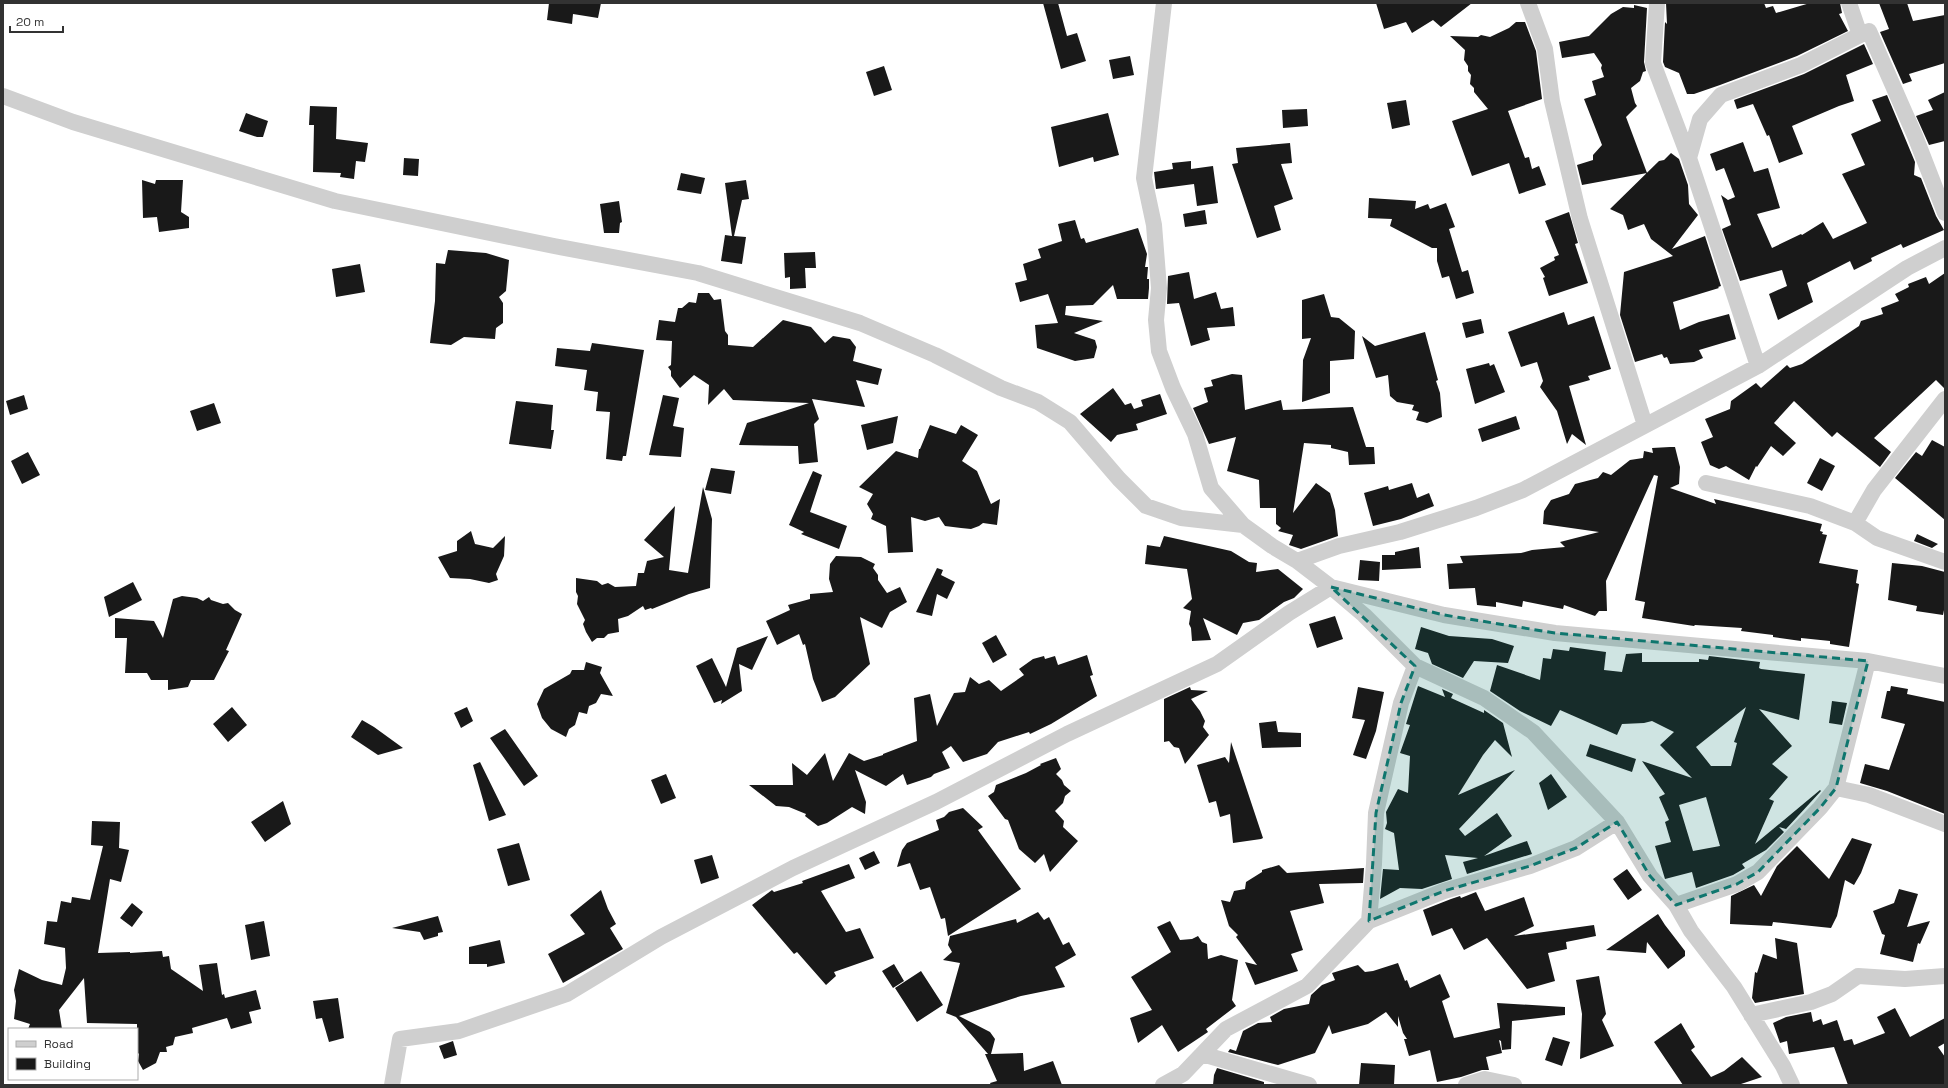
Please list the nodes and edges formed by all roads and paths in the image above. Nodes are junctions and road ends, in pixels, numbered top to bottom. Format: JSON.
{"nodes":[{"id":1,"x":1164,"y":3,"type":"edge"},
{"id":2,"x":1528,"y":3,"type":"edge"},
{"id":3,"x":1657,"y":3,"type":"edge"},
{"id":4,"x":1849,"y":3,"type":"edge"},
{"id":5,"x":1860,"y":35,"type":"junction"},
{"id":6,"x":3,"y":96,"type":"edge"},
{"id":7,"x":1689,"y":158,"type":"junction"},
{"id":8,"x":1945,"y":213,"type":"edge"},
{"id":9,"x":1945,"y":248,"type":"edge"},
{"id":10,"x":1758,"y":366,"type":"junction"},
{"id":11,"x":1945,"y":399,"type":"edge"},
{"id":12,"x":1645,"y":425,"type":"junction"},
{"id":13,"x":1706,"y":483,"type":"dead end"},
{"id":14,"x":1855,"y":523,"type":"junction"},
{"id":15,"x":1243,"y":525,"type":"junction"},
{"id":16,"x":1297,"y":561,"type":"junction"},
{"id":17,"x":1945,"y":562,"type":"edge"},
{"id":18,"x":1331,"y":587,"type":"junction"},
{"id":19,"x":1868,"y":661,"type":"junction"},
{"id":20,"x":1414,"y":666,"type":"junction"},
{"id":21,"x":1945,"y":676,"type":"edge"},
{"id":22,"x":1836,"y":788,"type":"junction"},
{"id":23,"x":1616,"y":822,"type":"junction"},
{"id":24,"x":1945,"y":824,"type":"edge"},
{"id":25,"x":1676,"y":905,"type":"junction"},
{"id":26,"x":1369,"y":921,"type":"junction"},
{"id":27,"x":1945,"y":976,"type":"edge"},
{"id":28,"x":1751,"y":1015,"type":"junction"},
{"id":29,"x":1202,"y":1054,"type":"junction"},
{"id":30,"x":392,"y":1085,"type":"edge"},
{"id":31,"x":1163,"y":1085,"type":"edge"},
{"id":32,"x":1309,"y":1085,"type":"edge"},
{"id":33,"x":1466,"y":1085,"type":"edge"},
{"id":34,"x":1514,"y":1085,"type":"edge"},
{"id":35,"x":1792,"y":1085,"type":"edge"}],
"edges":[{"from":1,"to":15,"type":"street"},
{"from":2,"to":12,"type":"street"},
{"from":3,"to":7,"type":"street"},
{"from":4,"to":5,"type":"street"},
{"from":5,"to":7,"type":"street"},
{"from":5,"to":8,"type":"street"},
{"from":6,"to":15,"type":"street"},
{"from":7,"to":10,"type":"street"},
{"from":9,"to":10,"type":"street"},
{"from":10,"to":12,"type":"street"},
{"from":11,"to":14,"type":"street"},
{"from":12,"to":16,"type":"street"},
{"from":13,"to":14,"type":"street"},
{"from":14,"to":17,"type":"street"},
{"from":15,"to":16,"type":"street"},
{"from":16,"to":18,"type":"street"},
{"from":18,"to":19,"type":"street"},
{"from":18,"to":20,"type":"street"},
{"from":18,"to":30,"type":"street"},
{"from":19,"to":21,"type":"street"},
{"from":19,"to":22,"type":"street"},
{"from":20,"to":23,"type":"street"},
{"from":20,"to":26,"type":"street"},
{"from":22,"to":24,"type":"street"},
{"from":22,"to":25,"type":"street"},
{"from":23,"to":25,"type":"street"},
{"from":23,"to":26,"type":"street"},
{"from":25,"to":28,"type":"street"},
{"from":26,"to":29,"type":"street"},
{"from":27,"to":28,"type":"street"},
{"from":28,"to":35,"type":"street"},
{"from":29,"to":31,"type":"street"},
{"from":29,"to":32,"type":"street"},
{"from":33,"to":34,"type":"street"}]}
